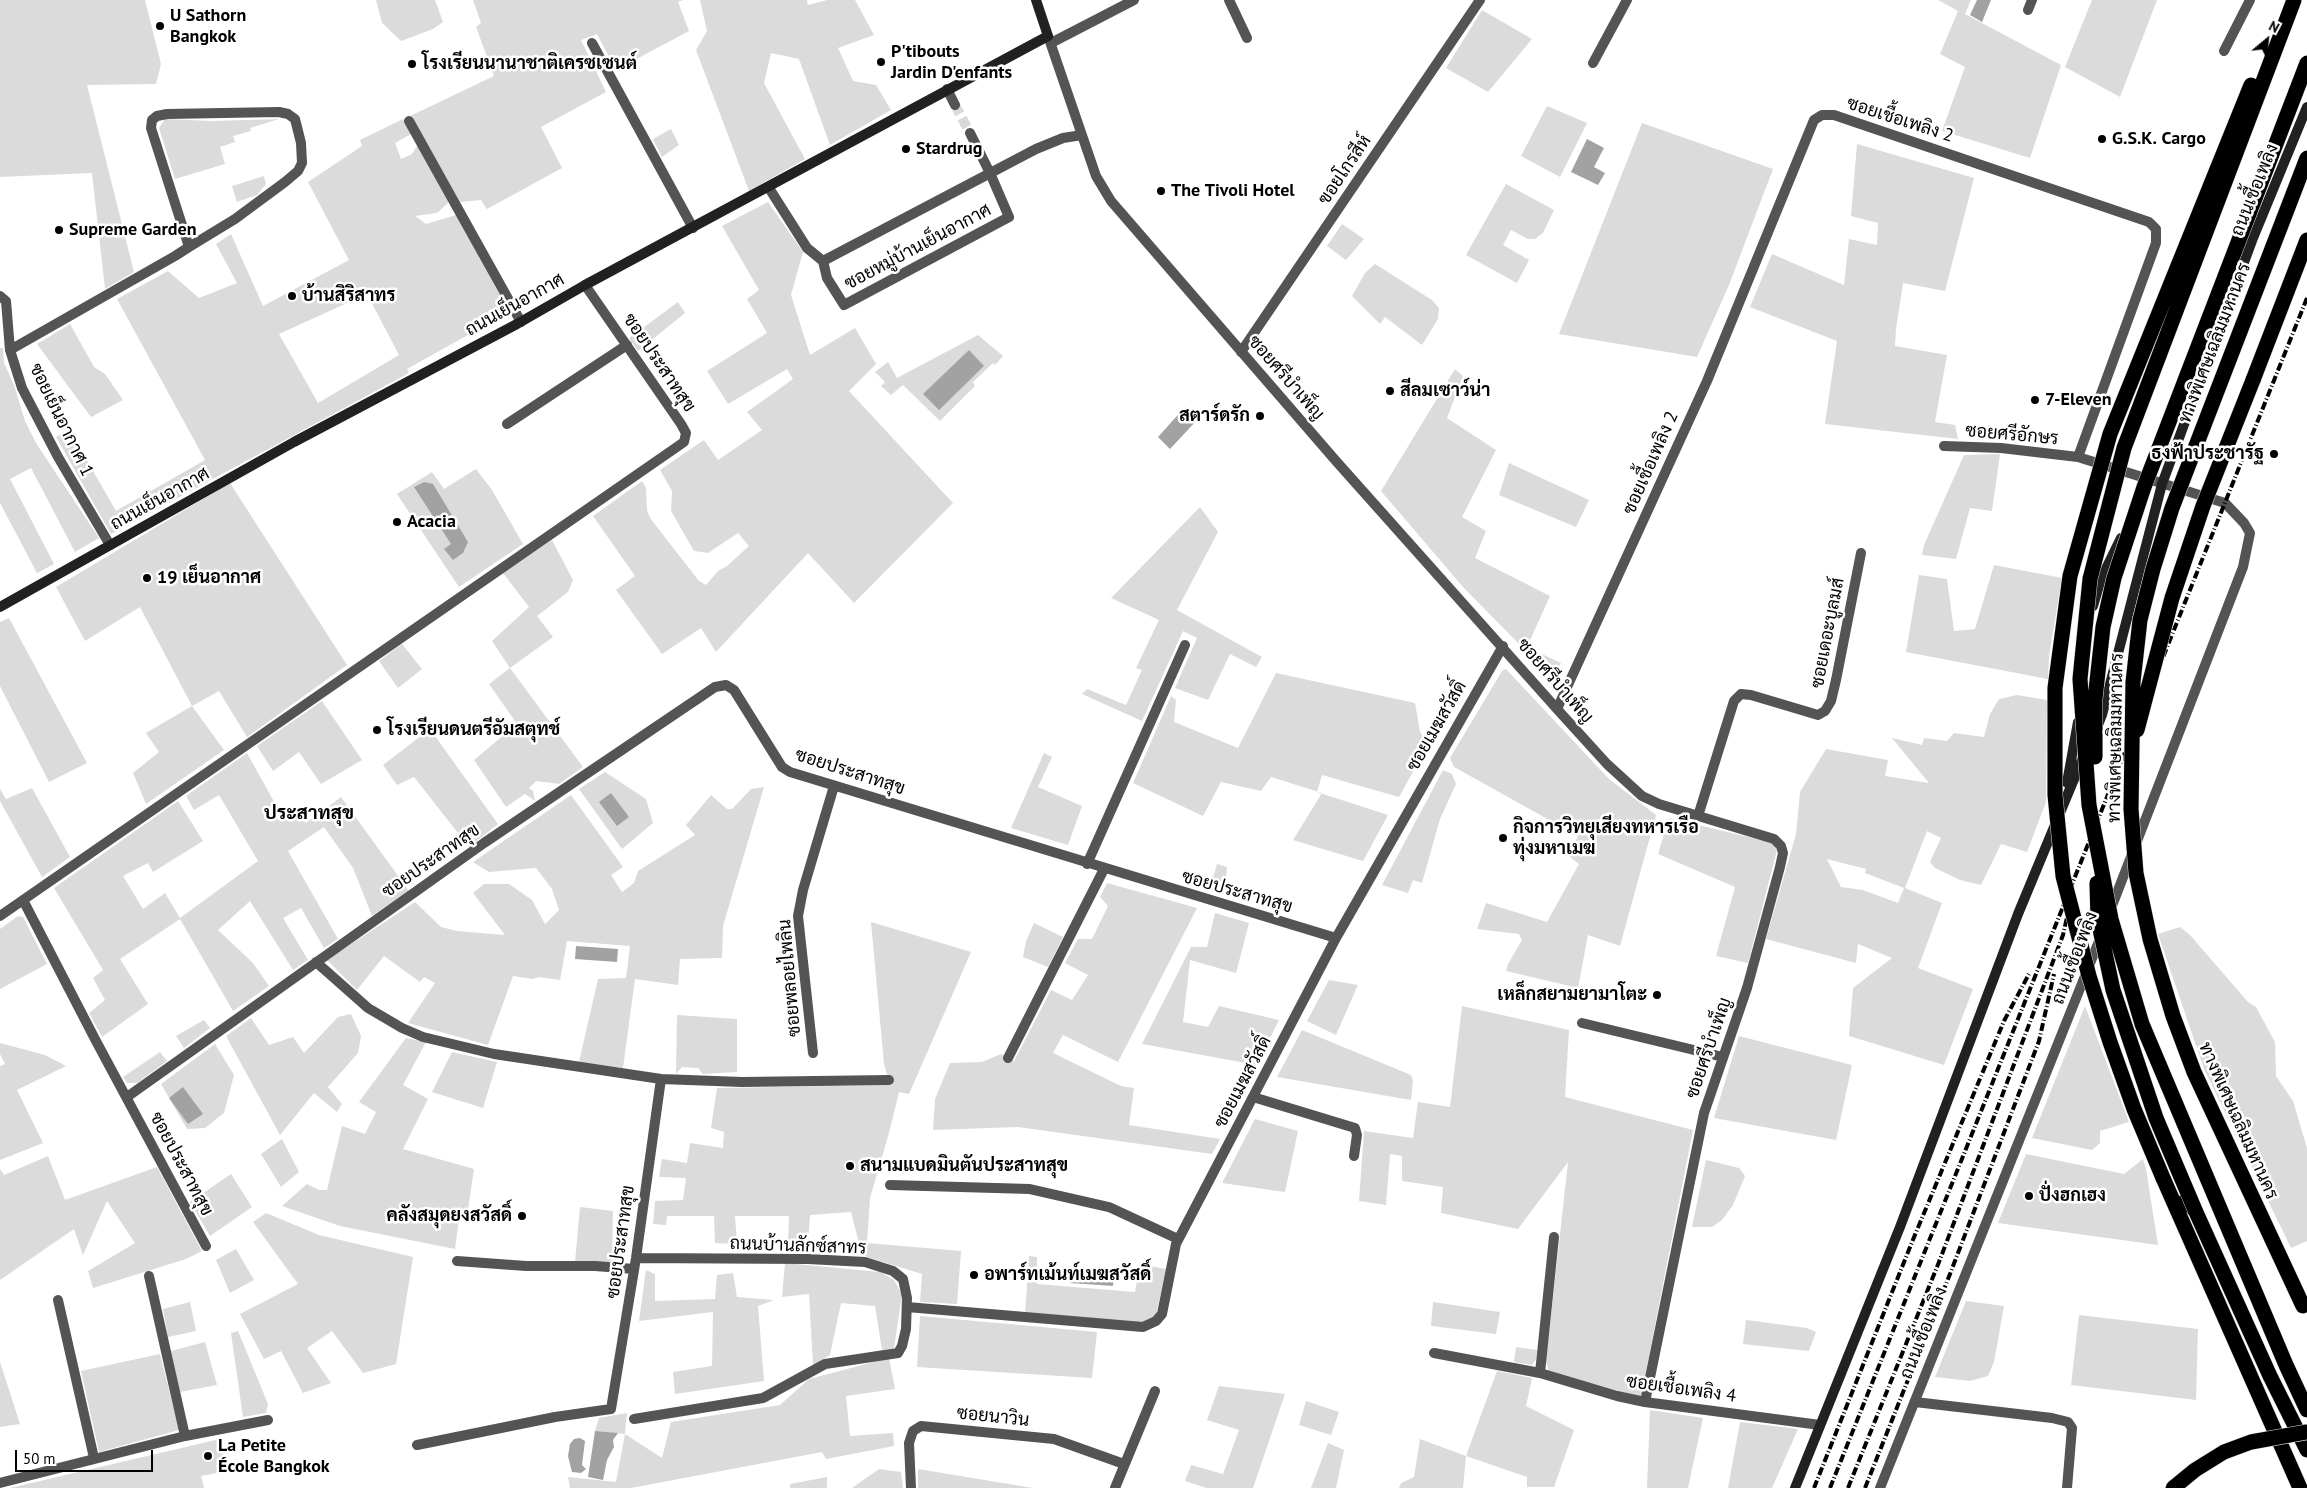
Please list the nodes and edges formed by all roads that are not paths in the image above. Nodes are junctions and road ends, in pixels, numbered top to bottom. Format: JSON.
{"nodes":[{"id":1,"x":1036,"y":0,"type":"edge"},
{"id":2,"x":1134,"y":0,"type":"edge"},
{"id":3,"x":1229,"y":0,"type":"edge"},
{"id":4,"x":1627,"y":0,"type":"edge"},
{"id":5,"x":2250,"y":0,"type":"edge"},
{"id":6,"x":2285,"y":0,"type":"edge"},
{"id":7,"x":2294,"y":0,"type":"edge"},
{"id":8,"x":1478,"y":3,"type":"edge"},
{"id":9,"x":1247,"y":38,"type":"dead end"},
{"id":10,"x":1049,"y":40,"type":"junction"},
{"id":11,"x":592,"y":43,"type":"dead end"},
{"id":12,"x":2224,"y":51,"type":"dead end"},
{"id":13,"x":1594,"y":63,"type":"dead end"},
{"id":14,"x":2307,"y":63,"type":"edge"},
{"id":15,"x":947,"y":89,"type":"junction"},
{"id":16,"x":955,"y":105,"type":"tunnel mouth"},
{"id":17,"x":2307,"y":107,"type":"edge"},
{"id":18,"x":409,"y":121,"type":"dead end"},
{"id":19,"x":970,"y":134,"type":"tunnel mouth"},
{"id":20,"x":1082,"y":134,"type":"junction"},
{"id":21,"x":2307,"y":158,"type":"edge"},
{"id":22,"x":990,"y":173,"type":"junction"},
{"id":23,"x":769,"y":188,"type":"junction"},
{"id":24,"x":693,"y":228,"type":"junction"},
{"id":25,"x":2307,"y":240,"type":"edge"},
{"id":26,"x":189,"y":247,"type":"junction"},
{"id":27,"x":823,"y":261,"type":"junction"},
{"id":28,"x":586,"y":285,"type":"junction"},
{"id":29,"x":3,"y":298,"type":"edge"},
{"id":30,"x":521,"y":322,"type":"junction"},
{"id":31,"x":627,"y":345,"type":"junction"},
{"id":32,"x":10,"y":350,"type":"junction"},
{"id":33,"x":1241,"y":352,"type":"junction"},
{"id":34,"x":507,"y":424,"type":"dead end"},
{"id":35,"x":1944,"y":446,"type":"dead end"},
{"id":36,"x":2078,"y":457,"type":"junction"},
{"id":37,"x":2162,"y":484,"type":"junction"},
{"id":38,"x":110,"y":545,"type":"junction"},
{"id":39,"x":1861,"y":553,"type":"dead end"},
{"id":40,"x":0,"y":607,"type":"edge"},
{"id":41,"x":1185,"y":645,"type":"dead end"},
{"id":42,"x":1502,"y":646,"type":"junction"},
{"id":43,"x":1557,"y":709,"type":"junction"},
{"id":44,"x":2131,"y":753,"type":"junction"},
{"id":45,"x":834,"y":786,"type":"junction"},
{"id":46,"x":2064,"y":800,"type":"junction"},
{"id":47,"x":1698,"y":816,"type":"junction"},
{"id":48,"x":1087,"y":864,"type":"junction"},
{"id":49,"x":1104,"y":869,"type":"junction"},
{"id":50,"x":23,"y":900,"type":"junction"},
{"id":51,"x":0,"y":916,"type":"edge"},
{"id":52,"x":1336,"y":938,"type":"junction"},
{"id":53,"x":316,"y":962,"type":"junction"},
{"id":54,"x":1582,"y":1023,"type":"dead end"},
{"id":55,"x":813,"y":1053,"type":"dead end"},
{"id":56,"x":1723,"y":1057,"type":"junction"},
{"id":57,"x":1008,"y":1058,"type":"dead end"},
{"id":58,"x":661,"y":1079,"type":"junction"},
{"id":59,"x":889,"y":1080,"type":"dead end"},
{"id":60,"x":127,"y":1097,"type":"junction"},
{"id":61,"x":1253,"y":1097,"type":"junction"},
{"id":62,"x":1354,"y":1156,"type":"dead end"},
{"id":63,"x":2163,"y":1178,"type":"junction"},
{"id":64,"x":890,"y":1185,"type":"dead end"},
{"id":65,"x":2195,"y":1210,"type":"junction"},
{"id":66,"x":1554,"y":1237,"type":"dead end"},
{"id":67,"x":1178,"y":1239,"type":"junction"},
{"id":68,"x":206,"y":1246,"type":"dead end"},
{"id":69,"x":636,"y":1258,"type":"junction"},
{"id":70,"x":457,"y":1260,"type":"dead end"},
{"id":71,"x":634,"y":1269,"type":"junction"},
{"id":72,"x":149,"y":1276,"type":"dead end"},
{"id":73,"x":58,"y":1300,"type":"dead end"},
{"id":74,"x":907,"y":1307,"type":"junction"},
{"id":75,"x":2307,"y":1316,"type":"edge"},
{"id":76,"x":1434,"y":1353,"type":"dead end"},
{"id":77,"x":1540,"y":1373,"type":"junction"},
{"id":78,"x":1155,"y":1391,"type":"dead end"},
{"id":79,"x":1645,"y":1402,"type":"junction"},
{"id":80,"x":1915,"y":1402,"type":"junction"},
{"id":81,"x":2307,"y":1410,"type":"edge"},
{"id":82,"x":634,"y":1419,"type":"dead end"},
{"id":83,"x":268,"y":1420,"type":"dead end"},
{"id":84,"x":1820,"y":1425,"type":"junction"},
{"id":85,"x":2307,"y":1432,"type":"edge"},
{"id":86,"x":185,"y":1436,"type":"junction"},
{"id":87,"x":417,"y":1445,"type":"dead end"},
{"id":88,"x":2307,"y":1450,"type":"edge"},
{"id":89,"x":94,"y":1458,"type":"junction"},
{"id":90,"x":1124,"y":1464,"type":"junction"},
{"id":91,"x":0,"y":1483,"type":"edge"},
{"id":92,"x":911,"y":1488,"type":"edge"},
{"id":93,"x":1115,"y":1488,"type":"edge"},
{"id":94,"x":1795,"y":1488,"type":"edge"},
{"id":95,"x":1880,"y":1488,"type":"edge"},
{"id":96,"x":2067,"y":1488,"type":"edge"},
{"id":97,"x":2173,"y":1488,"type":"edge"},
{"id":98,"x":2300,"y":1488,"type":"edge"}],
"edges":[{"from":1,"to":10,"type":"street","name":"ซอยศรีบำเพ็ญ"},
{"from":2,"to":10,"type":"street"},
{"from":3,"to":9,"type":"street"},
{"from":4,"to":13,"type":"street"},
{"from":5,"to":12,"type":"street"},
{"from":6,"to":63,"type":"highway","bridge":true},
{"from":7,"to":81,"type":"highway","name":"ทางพิเศษเฉลิมมหานคร","bridge":true},
{"from":8,"to":33,"type":"street","name":"ฃอยโกรสีห์"},
{"from":10,"to":15,"type":"street","name":"ถนนเย็นอากาศ"},
{"from":10,"to":20,"type":"street","name":"ซอยศรีบำเพ็ญ"},
{"from":11,"to":24,"type":"street"},
{"from":14,"to":65,"type":"highway","name":"ทางพิเศษเฉลิมมหานคร","bridge":true},
{"from":15,"to":16,"type":"street"},
{"from":15,"to":23,"type":"street","name":"ถนนเย็นอากาศ"},
{"from":17,"to":37,"type":"street","name":"ถนนเชื้อเพลิง"},
{"from":18,"to":30,"type":"street"},
{"from":19,"to":22,"type":"street","name":"ซอยหมู่บ้านเย็นอากาศ"},
{"from":20,"to":22,"type":"street","name":"ซอยหมู่บ้านเย็นอากาศ"},
{"from":20,"to":33,"type":"street","name":"ซอยศรีบำเพ็ญ"},
{"from":21,"to":44,"type":"highway","name":"ทางพิเศษเฉลิมมหานคร","bridge":true},
{"from":22,"to":27,"type":"street","name":"ซอยหมู่บ้านเย็นอากาศ"},
{"from":22,"to":27,"type":"street","name":"ซอยหมู่บ้านเย็นอากาศ"},
{"from":23,"to":24,"type":"street","name":"ถนนเย็นอากาศ"},
{"from":23,"to":27,"type":"street","name":"ซอยหมู่บ้านเย็นอากาศ"},
{"from":24,"to":28,"type":"street","name":"ถนนเย็นอากาศ"},
{"from":25,"to":44,"type":"highway","bridge":true},
{"from":26,"to":26,"type":"street"},
{"from":26,"to":32,"type":"street"},
{"from":28,"to":30,"type":"street","name":"ถนนเย็นอากาศ"},
{"from":28,"to":31,"type":"street","name":"ซอยประสาทสุข"},
{"from":29,"to":32,"type":"street","name":"ซอยเย็นอากาศ 1"},
{"from":30,"to":38,"type":"street","name":"ถนนเย็นอากาศ"},
{"from":31,"to":34,"type":"street"},
{"from":31,"to":50,"type":"street","name":"ซอยประสาทสุข"},
{"from":32,"to":38,"type":"street","name":"ซอยเย็นอากาศ 1"},
{"from":33,"to":42,"type":"street","name":"ซอยศรีบำเพ็ญ"},
{"from":35,"to":36,"type":"street","name":"ซอยศรีอักษร"},
{"from":36,"to":37,"type":"street"},
{"from":36,"to":43,"type":"street","name":"ซอยเชื้อเพลิง 2"},
{"from":37,"to":46,"type":"street","name":"ถนนเชื้อเพลิง"},
{"from":37,"to":46,"type":"street","name":"ถนนเชื้อเพลิง"},
{"from":37,"to":80,"type":"street","name":"ถนนเชื้อเพลิง"},
{"from":38,"to":40,"type":"street","name":"ถนนเย็นอากาศ"},
{"from":39,"to":47,"type":"street","name":"ซอยเดอะบูลมส์"},
{"from":41,"to":48,"type":"street"},
{"from":42,"to":43,"type":"street","name":"ซอยศรีบำเพ็ญ"},
{"from":42,"to":52,"type":"street","name":"ซอยเมฆสวัสดิ์"},
{"from":43,"to":47,"type":"street","name":"ซอยศรีบำเพ็ญ"},
{"from":44,"to":75,"type":"highway","name":"ทางพิเศษเฉลิมมหานคร","bridge":true},
{"from":45,"to":48,"type":"street","name":"ซอยประสาทสุข"},
{"from":45,"to":53,"type":"street","name":"ซอยประสาทสุข"},
{"from":45,"to":55,"type":"street","name":"ซอยพลอยไพลิน"},
{"from":46,"to":84,"type":"street","name":"ถนนเชื้อเพลิง"},
{"from":47,"to":56,"type":"street","name":"ซอยศรีบำเพ็ญ"},
{"from":48,"to":49,"type":"street","name":"ซอยประสาทสุข"},
{"from":49,"to":52,"type":"street","name":"ซอยประสาทสุข"},
{"from":49,"to":57,"type":"street"},
{"from":50,"to":51,"type":"street","name":"ซอยประสาทสุข"},
{"from":50,"to":60,"type":"street","name":"ซอยประสาทสุข"},
{"from":52,"to":61,"type":"street","name":"ซอยเมฆสวัสดิ์"},
{"from":53,"to":58,"type":"street"},
{"from":53,"to":60,"type":"street","name":"ซอยประสาทสุข"},
{"from":54,"to":56,"type":"street"},
{"from":56,"to":79,"type":"street","name":"ซอยศรีบำเพ็ญ"},
{"from":58,"to":59,"type":"street"},
{"from":58,"to":69,"type":"street","name":"ซอยประสาทสุข"},
{"from":60,"to":68,"type":"street","name":"ซอยประสาทสุข"},
{"from":61,"to":62,"type":"street"},
{"from":61,"to":67,"type":"street","name":"ซอยเมฆสวัสดิ์"},
{"from":63,"to":65,"type":"highway","bridge":true},
{"from":63,"to":98,"type":"highway"},
{"from":64,"to":67,"type":"street"},
{"from":65,"to":88,"type":"highway","name":"ทางพิเศษเฉลิมมหานคร"},
{"from":66,"to":77,"type":"street"},
{"from":67,"to":74,"type":"street","name":"ซอยเมฆสวัสดิ์"},
{"from":69,"to":71,"type":"street","name":"ซอยประสาทสุข"},
{"from":69,"to":74,"type":"street","name":"ถนนบ้านลักซ์สาทร"},
{"from":70,"to":71,"type":"street"},
{"from":71,"to":87,"type":"street","name":"ซอยประสาทสุข"},
{"from":72,"to":86,"type":"street"},
{"from":73,"to":89,"type":"street"},
{"from":74,"to":82,"type":"street","name":"ถนนบ้านลักซ์สาทร"},
{"from":76,"to":77,"type":"street","name":"ซอยเชื้อเพลิง 4"},
{"from":77,"to":79,"type":"street","name":"ซอยเชื้อเพลิง 4"},
{"from":78,"to":90,"type":"street"},
{"from":79,"to":84,"type":"street","name":"ซอยเชื้อเพลิง 4"},
{"from":80,"to":95,"type":"street","name":"ถนนเชื้อเพลิง"},
{"from":80,"to":96,"type":"street"},
{"from":83,"to":86,"type":"street"},
{"from":84,"to":94,"type":"street","name":"ถนนเชื้อเพลิง"},
{"from":85,"to":97,"type":"highway","bridge":true},
{"from":86,"to":89,"type":"street"},
{"from":89,"to":91,"type":"street"},
{"from":90,"to":92,"type":"street","name":"ซอยนาวิน"},
{"from":90,"to":93,"type":"street"}]}
